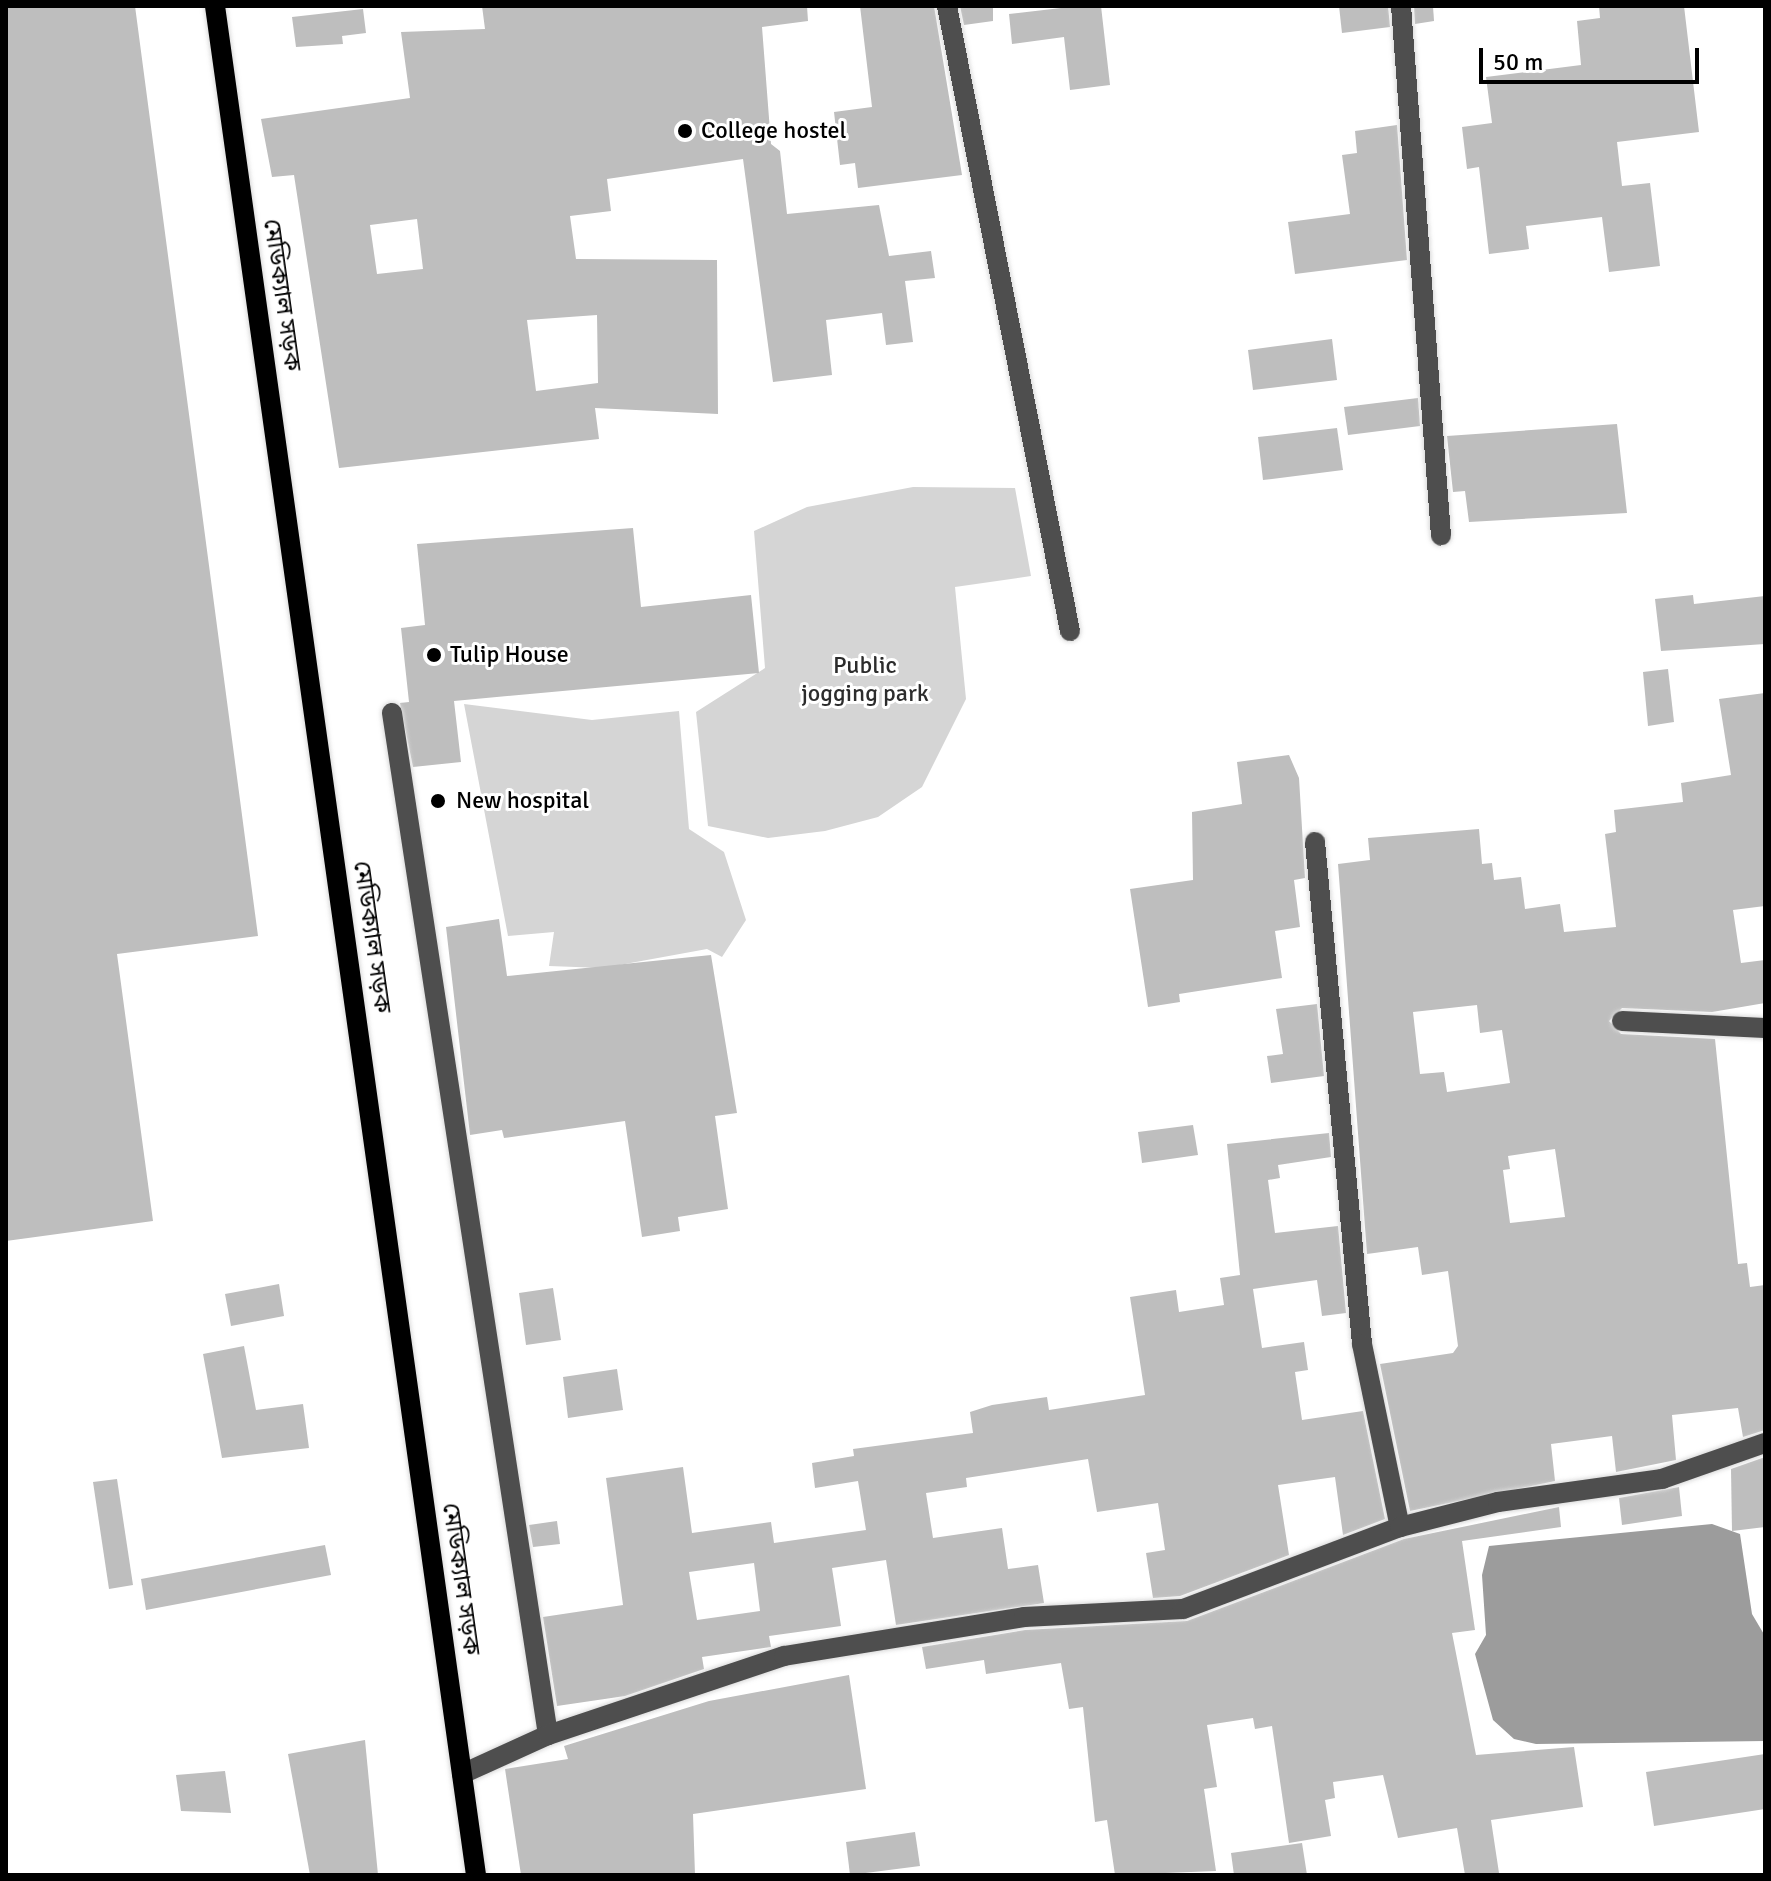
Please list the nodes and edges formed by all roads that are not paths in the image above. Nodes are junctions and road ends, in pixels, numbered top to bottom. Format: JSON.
{"nodes":[{"id":1,"x":215,"y":6,"type":"edge"},
{"id":2,"x":947,"y":6,"type":"edge"},
{"id":3,"x":1401,"y":6,"type":"edge"},
{"id":4,"x":1441,"y":535,"type":"dead end"},
{"id":5,"x":1070,"y":631,"type":"dead end"},
{"id":6,"x":392,"y":713,"type":"dead end"},
{"id":7,"x":1315,"y":842,"type":"dead end"},
{"id":8,"x":1622,"y":1021,"type":"dead end"},
{"id":9,"x":1765,"y":1028,"type":"edge"},
{"id":10,"x":1765,"y":1443,"type":"edge"},
{"id":11,"x":1400,"y":1527,"type":"junction"},
{"id":12,"x":548,"y":1735,"type":"junction"},
{"id":13,"x":462,"y":1774,"type":"junction"},
{"id":14,"x":476,"y":1875,"type":"edge"}],
"edges":[{"from":1,"to":13,"type":"main road","name":"মেডিক্যাল সড়ক"},
{"from":2,"to":5,"type":"street"},
{"from":3,"to":4,"type":"street"},
{"from":6,"to":12,"type":"street"},
{"from":7,"to":11,"type":"street"},
{"from":8,"to":9,"type":"street"},
{"from":10,"to":11,"type":"street"},
{"from":11,"to":12,"type":"street"},
{"from":12,"to":13,"type":"street"},
{"from":13,"to":14,"type":"main road","name":"মেডিক্যাল সড়ক"}]}
